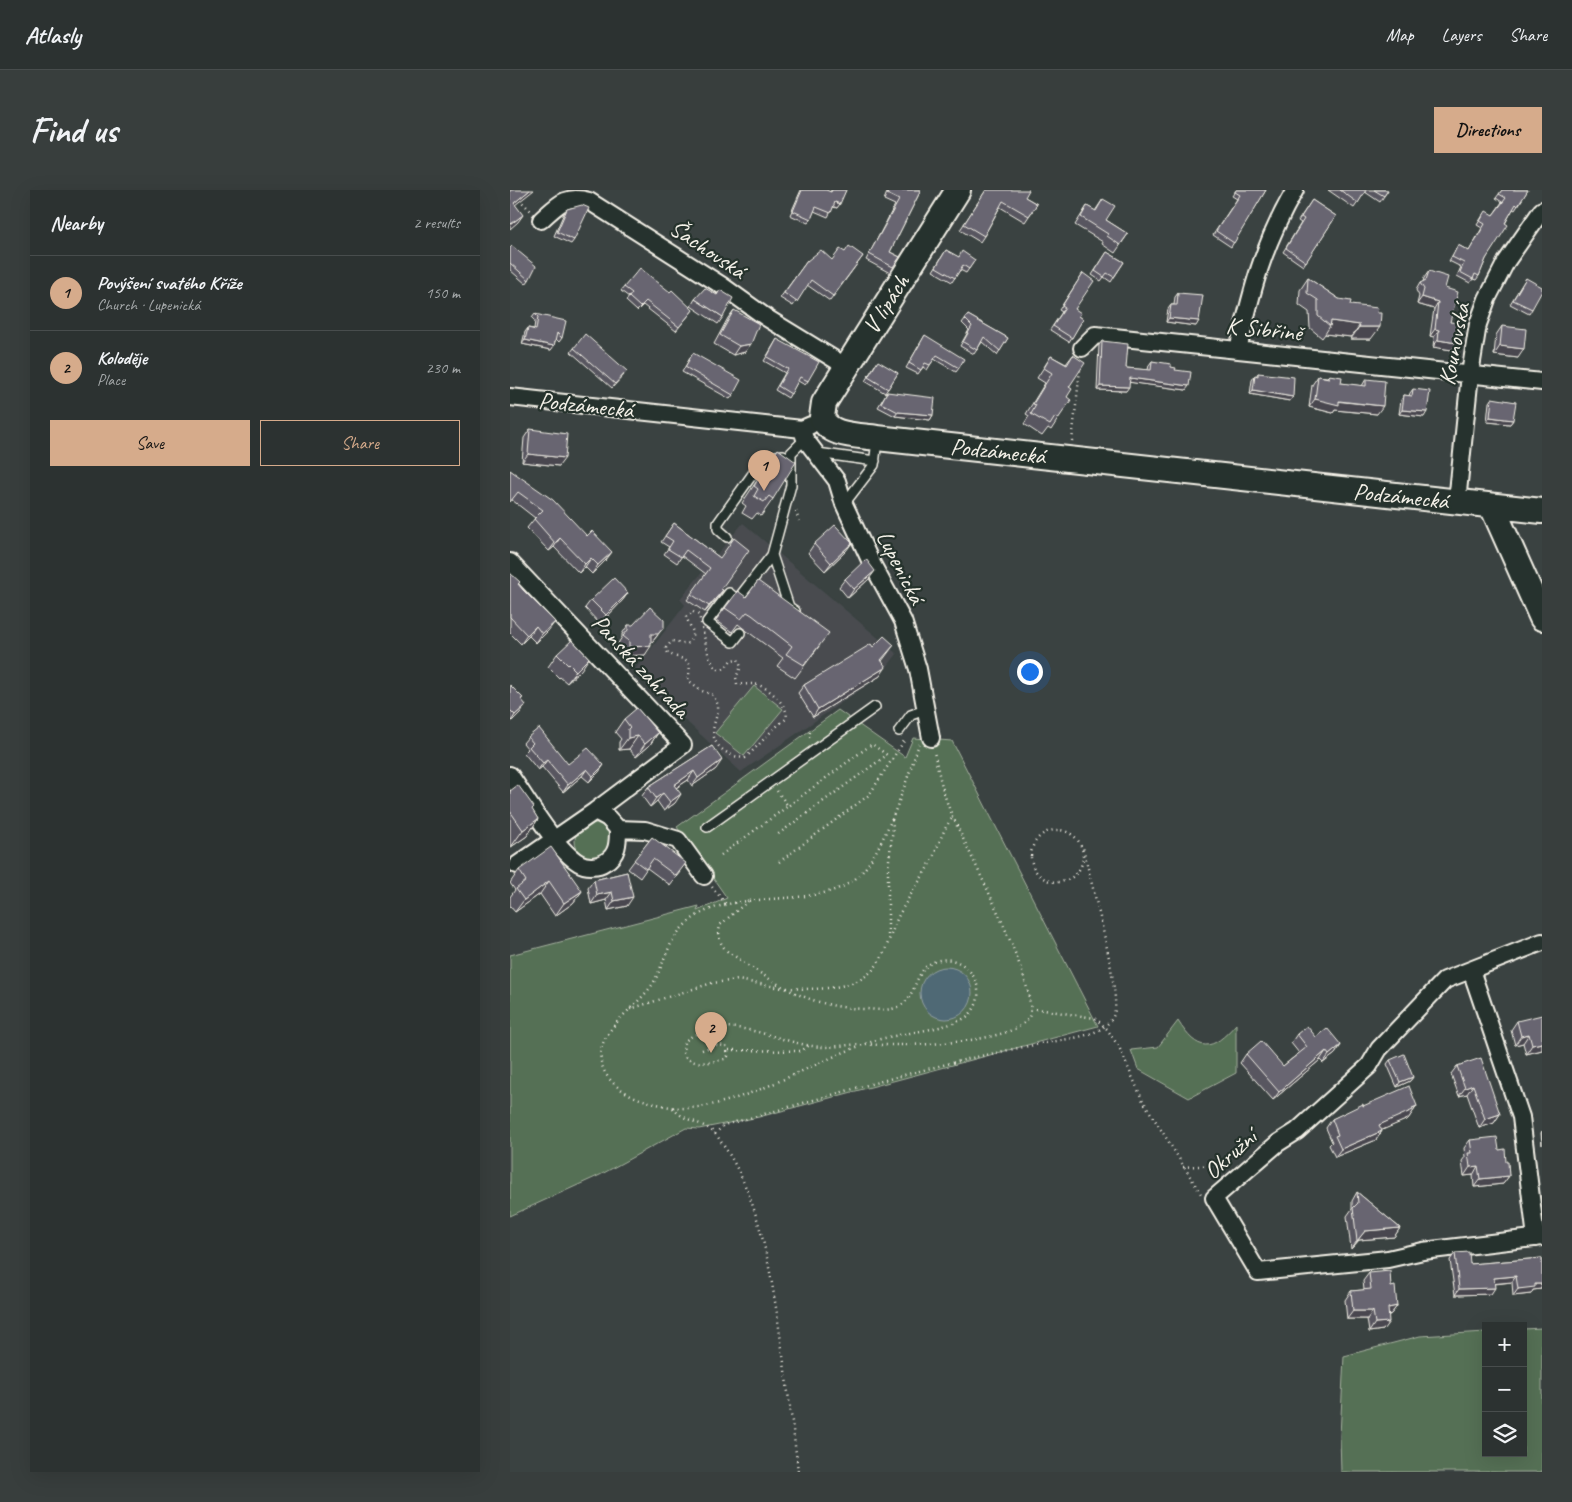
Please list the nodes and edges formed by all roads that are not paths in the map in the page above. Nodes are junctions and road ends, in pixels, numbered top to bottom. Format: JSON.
{"nodes":[{"id":1,"x":958,"y":190,"type":"edge"},
{"id":2,"x":1295,"y":190,"type":"edge"},
{"id":3,"x":1542,"y":210,"type":"edge"},
{"id":4,"x":541,"y":220,"type":"road end"},
{"id":5,"x":1082,"y":348,"type":"road end"},
{"id":6,"x":1238,"y":350,"type":"junction"},
{"id":7,"x":847,"y":367,"type":"junction"},
{"id":8,"x":1470,"y":374,"type":"junction"},
{"id":9,"x":1542,"y":382,"type":"edge"},
{"id":10,"x":510,"y":397,"type":"edge"},
{"id":11,"x":810,"y":429,"type":"junction"},
{"id":12,"x":876,"y":449,"type":"junction"},
{"id":13,"x":790,"y":453,"type":"junction"},
{"id":14,"x":814,"y":453,"type":"junction"},
{"id":15,"x":1457,"y":502,"type":"junction"},
{"id":16,"x":844,"y":504,"type":"junction"},
{"id":17,"x":1492,"y":506,"type":"junction"},
{"id":18,"x":1542,"y":511,"type":"edge"},
{"id":19,"x":726,"y":537,"type":"dead end"},
{"id":20,"x":772,"y":555,"type":"junction"},
{"id":21,"x":510,"y":562,"type":"edge"},
{"id":22,"x":804,"y":617,"type":"edge"},
{"id":23,"x":1542,"y":618,"type":"edge"},
{"id":24,"x":740,"y":634,"type":"dead end"},
{"id":25,"x":874,"y":707,"type":"dead end"},
{"id":26,"x":926,"y":712,"type":"junction"},
{"id":27,"x":899,"y":731,"type":"dead end"},
{"id":28,"x":931,"y":738,"type":"road end"},
{"id":29,"x":510,"y":775,"type":"edge"},
{"id":30,"x":595,"y":810,"type":"junction"},
{"id":31,"x":707,"y":827,"type":"dead end"},
{"id":32,"x":618,"y":829,"type":"junction"},
{"id":33,"x":554,"y":838,"type":"junction"},
{"id":34,"x":517,"y":865,"type":"dead end"},
{"id":35,"x":704,"y":876,"type":"road end"},
{"id":36,"x":1542,"y":942,"type":"edge"},
{"id":37,"x":1471,"y":970,"type":"junction"},
{"id":38,"x":1539,"y":1237,"type":"edge"}],
"edges":[{"from":1,"to":7,"type":"street","name":"V lipách"},
{"from":2,"to":6,"type":"street"},
{"from":3,"to":8,"type":"street","name":"Kounovská"},
{"from":4,"to":7,"type":"street","name":"Šachovská"},
{"from":5,"to":6,"type":"street","name":"K Sibřině"},
{"from":6,"to":8,"type":"street","name":"K Sibřině"},
{"from":7,"to":11,"type":"street","name":"V lipách"},
{"from":8,"to":9,"type":"street","name":"K Sibřině"},
{"from":8,"to":15,"type":"street","name":"Kounovská"},
{"from":10,"to":11,"type":"street","name":"Podzámecká"},
{"from":11,"to":12,"type":"street","name":"Podzámecká"},
{"from":11,"to":13,"type":"lane"},
{"from":11,"to":14,"type":"street","name":"Lupenická"},
{"from":12,"to":14,"type":"lane"},
{"from":12,"to":15,"type":"street","name":"Podzámecká"},
{"from":12,"to":16,"type":"lane"},
{"from":13,"to":19,"type":"lane"},
{"from":13,"to":20,"type":"lane"},
{"from":14,"to":16,"type":"street","name":"Lupenická"},
{"from":15,"to":17,"type":"street","name":"Podzámecká"},
{"from":16,"to":26,"type":"street","name":"Lupenická"},
{"from":17,"to":18,"type":"street","name":"Podzámecká"},
{"from":17,"to":23,"type":"street"},
{"from":20,"to":22,"type":"lane"},
{"from":20,"to":24,"type":"lane"},
{"from":21,"to":30,"type":"street","name":"Panská zahrada"},
{"from":25,"to":31,"type":"lane"},
{"from":26,"to":27,"type":"lane"},
{"from":26,"to":28,"type":"street","name":"Lupenická"},
{"from":29,"to":33,"type":"street"},
{"from":30,"to":32,"type":"street"},
{"from":30,"to":33,"type":"street","name":"Panská zahrada"},
{"from":32,"to":33,"type":"street"},
{"from":32,"to":35,"type":"street"},
{"from":33,"to":34,"type":"street","name":"Panská zahrada"},
{"from":36,"to":37,"type":"street","name":"Okružní"},
{"from":37,"to":38,"type":"street"},
{"from":37,"to":38,"type":"street","name":"Okružní"}]}
